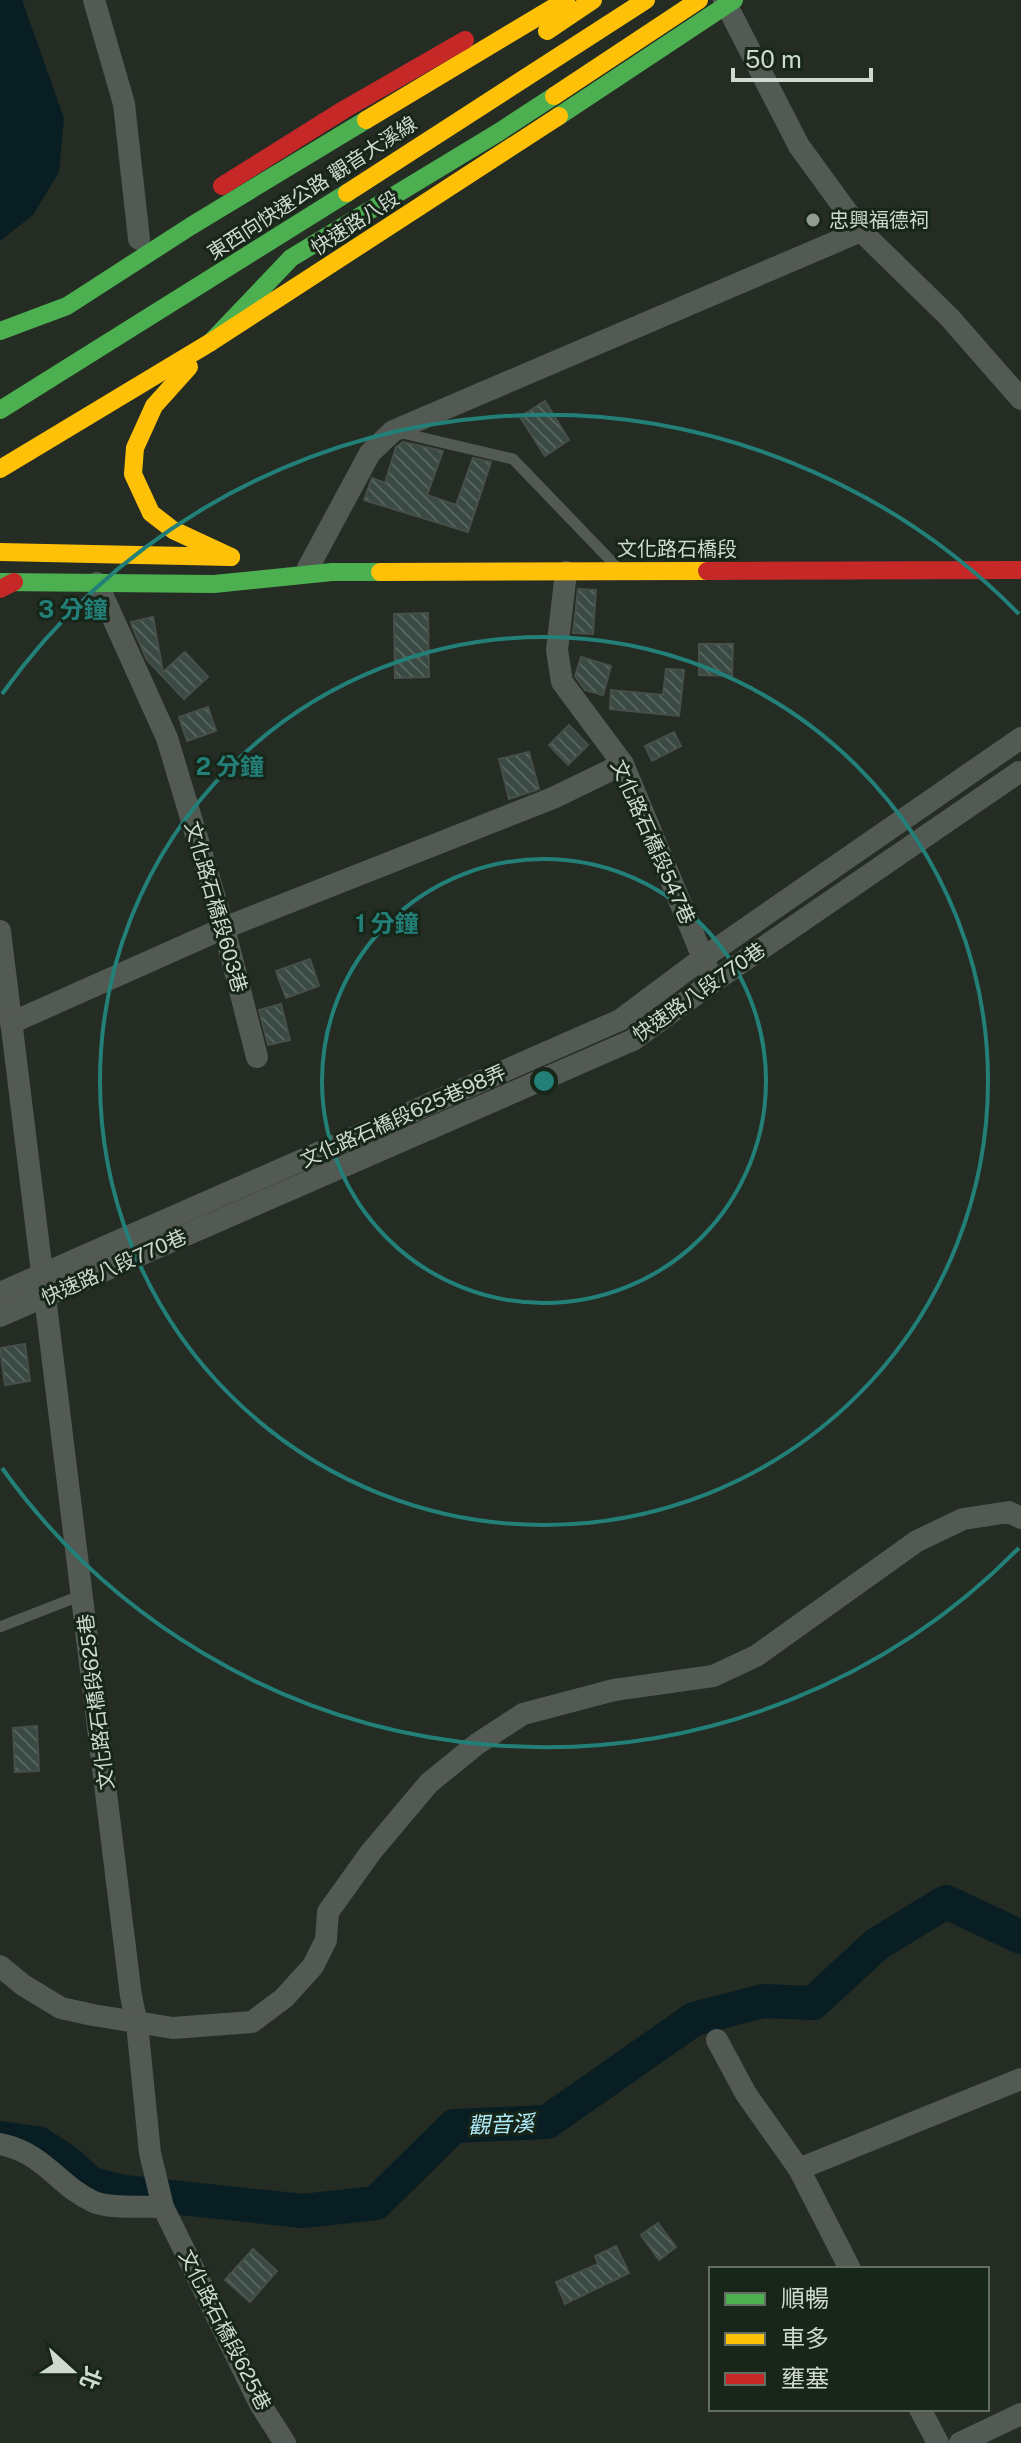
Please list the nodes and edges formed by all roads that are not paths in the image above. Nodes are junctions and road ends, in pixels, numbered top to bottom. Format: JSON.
{"nodes":[{"id":1,"x":94,"y":0,"type":"edge"},
{"id":2,"x":534,"y":0,"type":"edge"},
{"id":3,"x":566,"y":0,"type":"edge"},
{"id":4,"x":593,"y":0,"type":"edge"},
{"id":5,"x":621,"y":0,"type":"edge"},
{"id":6,"x":646,"y":0,"type":"edge"},
{"id":7,"x":669,"y":0,"type":"edge"},
{"id":8,"x":699,"y":0,"type":"edge"},
{"id":9,"x":729,"y":2,"type":"edge"},
{"id":10,"x":441,"y":111,"type":"dead end"},
{"id":11,"x":861,"y":231,"type":"junction"},
{"id":12,"x":139,"y":239,"type":"junction"},
{"id":13,"x":76,"y":278,"type":"dead end"},
{"id":14,"x":50,"y":294,"type":"dead end"},
{"id":15,"x":0,"y":331,"type":"edge"},
{"id":16,"x":211,"y":342,"type":"junction"},
{"id":17,"x":1021,"y":399,"type":"edge"},
{"id":18,"x":0,"y":410,"type":"edge"},
{"id":19,"x":393,"y":431,"type":"junction"},
{"id":20,"x":0,"y":469,"type":"edge"},
{"id":21,"x":0,"y":552,"type":"edge"},
{"id":22,"x":246,"y":559,"type":"junction"},
{"id":23,"x":308,"y":568,"type":"junction"},
{"id":24,"x":1021,"y":570,"type":"edge"},
{"id":25,"x":621,"y":571,"type":"junction"},
{"id":26,"x":332,"y":572,"type":"junction"},
{"id":27,"x":566,"y":572,"type":"junction"},
{"id":28,"x":97,"y":583,"type":"junction"},
{"id":29,"x":5,"y":584,"type":"edge"},
{"id":30,"x":1014,"y":742,"type":"edge"},
{"id":31,"x":623,"y":764,"type":"junction"},
{"id":32,"x":1020,"y":775,"type":"edge"},
{"id":33,"x":224,"y":928,"type":"junction"},
{"id":34,"x":0,"y":931,"type":"edge"},
{"id":35,"x":703,"y":958,"type":"junction"},
{"id":36,"x":713,"y":982,"type":"junction"},
{"id":37,"x":11,"y":1023,"type":"junction"},
{"id":38,"x":257,"y":1057,"type":"dead end"},
{"id":39,"x":43,"y":1287,"type":"junction"},
{"id":40,"x":0,"y":1293,"type":"edge"},
{"id":41,"x":0,"y":1316,"type":"edge"},
{"id":42,"x":1021,"y":1518,"type":"edge"},
{"id":43,"x":82,"y":1595,"type":"junction"},
{"id":44,"x":0,"y":1627,"type":"edge"},
{"id":45,"x":0,"y":1966,"type":"edge"},
{"id":46,"x":137,"y":2024,"type":"junction"},
{"id":47,"x":717,"y":2040,"type":"dead end"},
{"id":48,"x":1021,"y":2079,"type":"edge"},
{"id":49,"x":0,"y":2144,"type":"edge"},
{"id":50,"x":799,"y":2169,"type":"junction"},
{"id":51,"x":163,"y":2207,"type":"junction"},
{"id":52,"x":849,"y":2267,"type":"edge"},
{"id":53,"x":921,"y":2411,"type":"edge"},
{"id":54,"x":1021,"y":2414,"type":"edge"},
{"id":55,"x":285,"y":2443,"type":"edge"},
{"id":56,"x":938,"y":2443,"type":"edge"},
{"id":57,"x":960,"y":2443,"type":"edge"}],
"edges":[{"from":1,"to":12,"type":"street"},
{"from":2,"to":12,"type":"main road"},
{"from":3,"to":15,"type":"main road"},
{"from":4,"to":15,"type":"main road"},
{"from":5,"to":10,"type":"main road","name":"東西向快速公路 觀音大溪線"},
{"from":6,"to":18,"type":"main road","name":"東西向快速公路 觀音大溪線"},
{"from":7,"to":16,"type":"main road"},
{"from":8,"to":16,"type":"main road"},
{"from":9,"to":11,"type":"street"},
{"from":9,"to":16,"type":"main road","name":"快速路八段"},
{"from":11,"to":17,"type":"street"},
{"from":11,"to":19,"type":"street"},
{"from":12,"to":13,"type":"main road"},
{"from":14,"to":15,"type":"main road"},
{"from":16,"to":20,"type":"main road","name":"快速路八段"},
{"from":16,"to":22,"type":"main road"},
{"from":19,"to":23,"type":"street"},
{"from":19,"to":25,"type":"lane"},
{"from":21,"to":22,"type":"main road","name":"文化路石橋段"},
{"from":22,"to":23,"type":"main road","name":"文化路石橋段"},
{"from":23,"to":26,"type":"main road","name":"文化路石橋段"},
{"from":24,"to":25,"type":"main road","name":"文化路石橋段"},
{"from":25,"to":27,"type":"main road","name":"文化路石橋段"},
{"from":26,"to":27,"type":"main road","name":"文化路石橋段"},
{"from":26,"to":28,"type":"main road","name":"文化路石橋段"},
{"from":27,"to":31,"type":"street","name":"文化路石橋段547巷"},
{"from":28,"to":29,"type":"main road","name":"文化路石橋段"},
{"from":28,"to":33,"type":"street","name":"文化路石橋段603巷"},
{"from":30,"to":32,"type":"street"},
{"from":30,"to":35,"type":"street","name":"文化路石橋段625巷98弄"},
{"from":31,"to":33,"type":"street"},
{"from":31,"to":35,"type":"street","name":"文化路石橋段547巷"},
{"from":32,"to":36,"type":"street","name":"快速路八段770巷"},
{"from":33,"to":37,"type":"street"},
{"from":33,"to":38,"type":"street","name":"文化路石橋段603巷"},
{"from":34,"to":37,"type":"street","name":"文化路石橋段625巷"},
{"from":35,"to":36,"type":"street","name":"文化路石橋段547巷"},
{"from":35,"to":39,"type":"street","name":"文化路石橋段625巷98弄"},
{"from":36,"to":39,"type":"street","name":"快速路八段770巷"},
{"from":37,"to":39,"type":"street","name":"文化路石橋段625巷"},
{"from":39,"to":40,"type":"street","name":"文化路石橋段625巷98弄"},
{"from":39,"to":41,"type":"street","name":"快速路八段770巷"},
{"from":39,"to":43,"type":"street","name":"文化路石橋段625巷"},
{"from":42,"to":46,"type":"street"},
{"from":43,"to":44,"type":"lane"},
{"from":43,"to":46,"type":"street","name":"文化路石橋段625巷"},
{"from":45,"to":46,"type":"street"},
{"from":46,"to":51,"type":"street","name":"文化路石橋段625巷"},
{"from":47,"to":50,"type":"street"},
{"from":48,"to":50,"type":"street"},
{"from":49,"to":51,"type":"street"},
{"from":50,"to":52,"type":"street"},
{"from":51,"to":55,"type":"street","name":"文化路石橋段625巷"},
{"from":53,"to":56,"type":"street"},
{"from":54,"to":57,"type":"street"}]}
